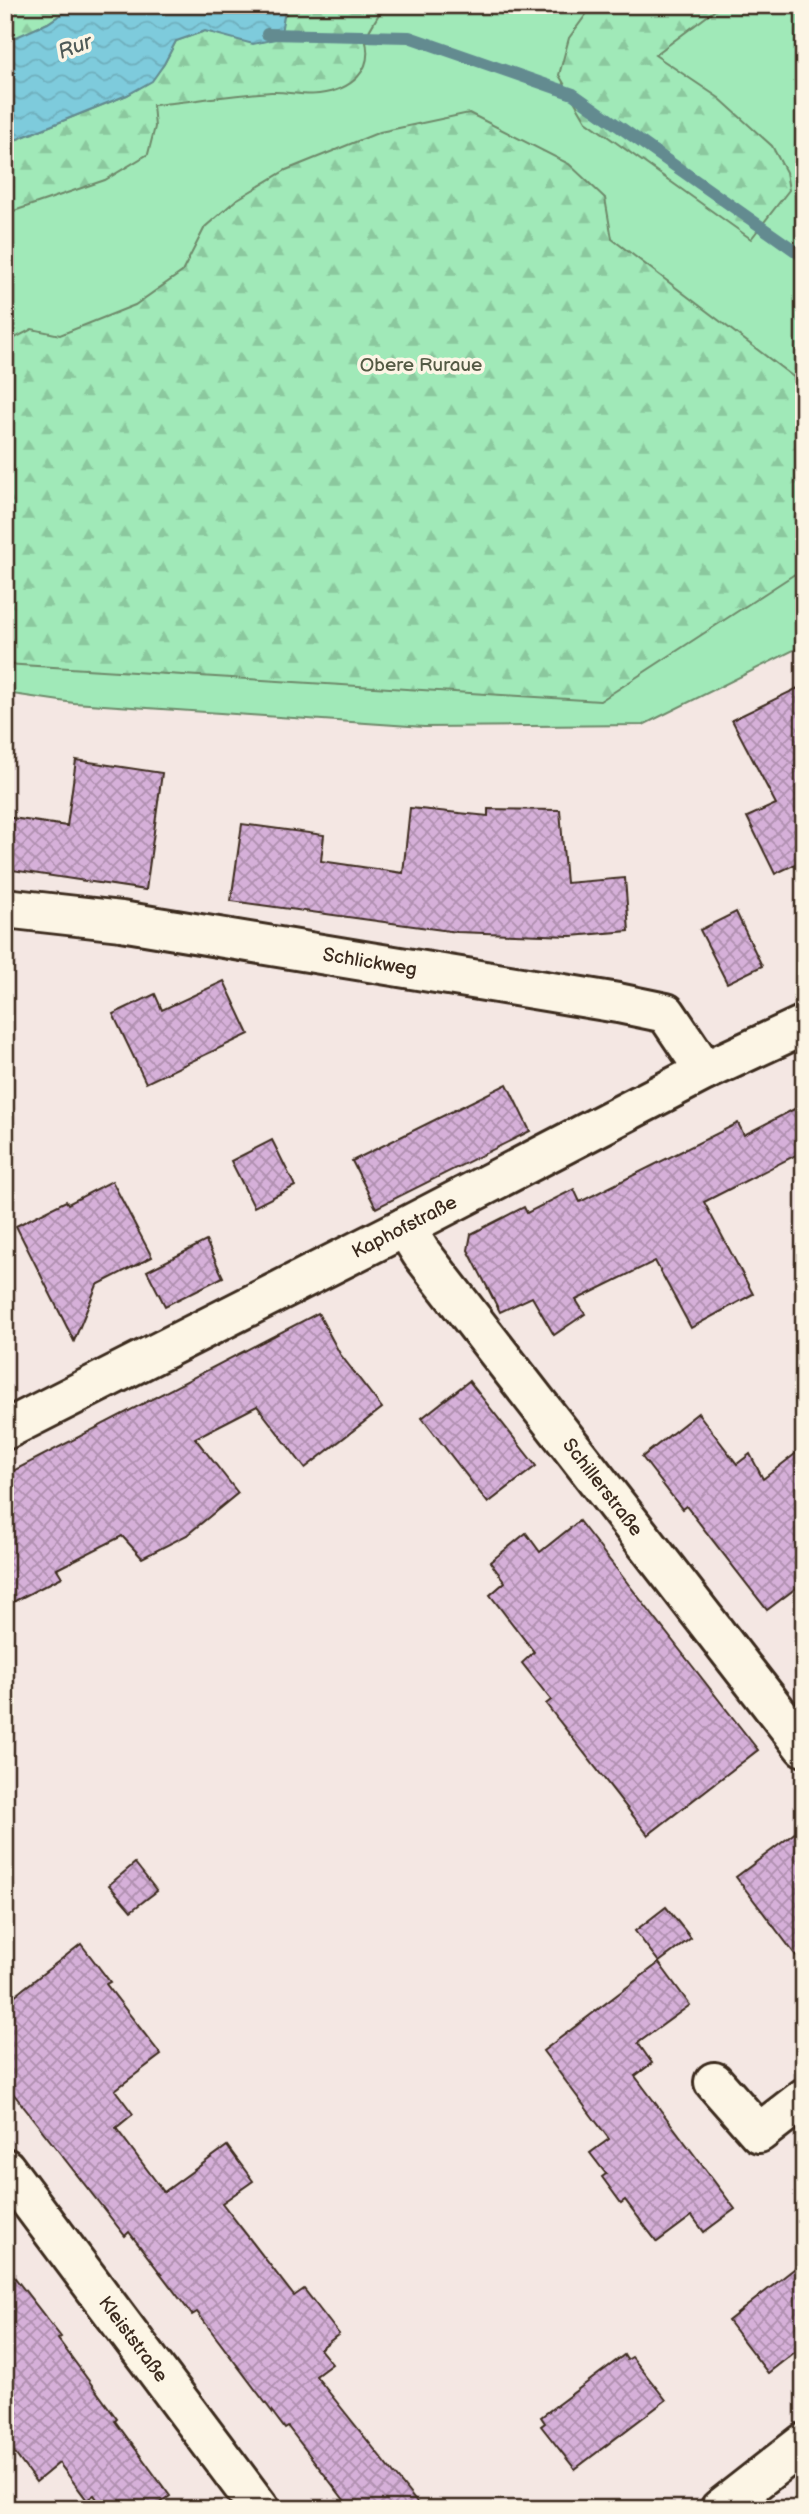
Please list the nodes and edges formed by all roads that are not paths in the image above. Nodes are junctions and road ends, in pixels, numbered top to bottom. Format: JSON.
{"nodes":[{"id":1,"x":5,"y":908,"type":"edge"},
{"id":2,"x":804,"y":1025,"type":"edge"},
{"id":3,"x":705,"y":1070,"type":"junction"},
{"id":4,"x":405,"y":1227,"type":"junction"},
{"id":5,"x":5,"y":1430,"type":"edge"},
{"id":6,"x":804,"y":1747,"type":"edge"},
{"id":7,"x":714,"y":2082,"type":"dead end"},
{"id":8,"x":804,"y":2098,"type":"edge"},
{"id":9,"x":5,"y":2168,"type":"edge"},
{"id":10,"x":804,"y":2443,"type":"edge"},
{"id":11,"x":260,"y":2509,"type":"edge"},
{"id":12,"x":720,"y":2509,"type":"edge"}],
"edges":[{"from":1,"to":3,"type":"street","name":"Schlickweg"},
{"from":2,"to":3,"type":"street","name":"Kaphofstraße"},
{"from":3,"to":4,"type":"street","name":"Kaphofstraße"},
{"from":4,"to":5,"type":"street","name":"Kaphofstraße"},
{"from":4,"to":6,"type":"street","name":"Schillerstraße"},
{"from":7,"to":8,"type":"street"},
{"from":9,"to":11,"type":"street","name":"Kleiststraße"},
{"from":10,"to":12,"type":"street"}]}
